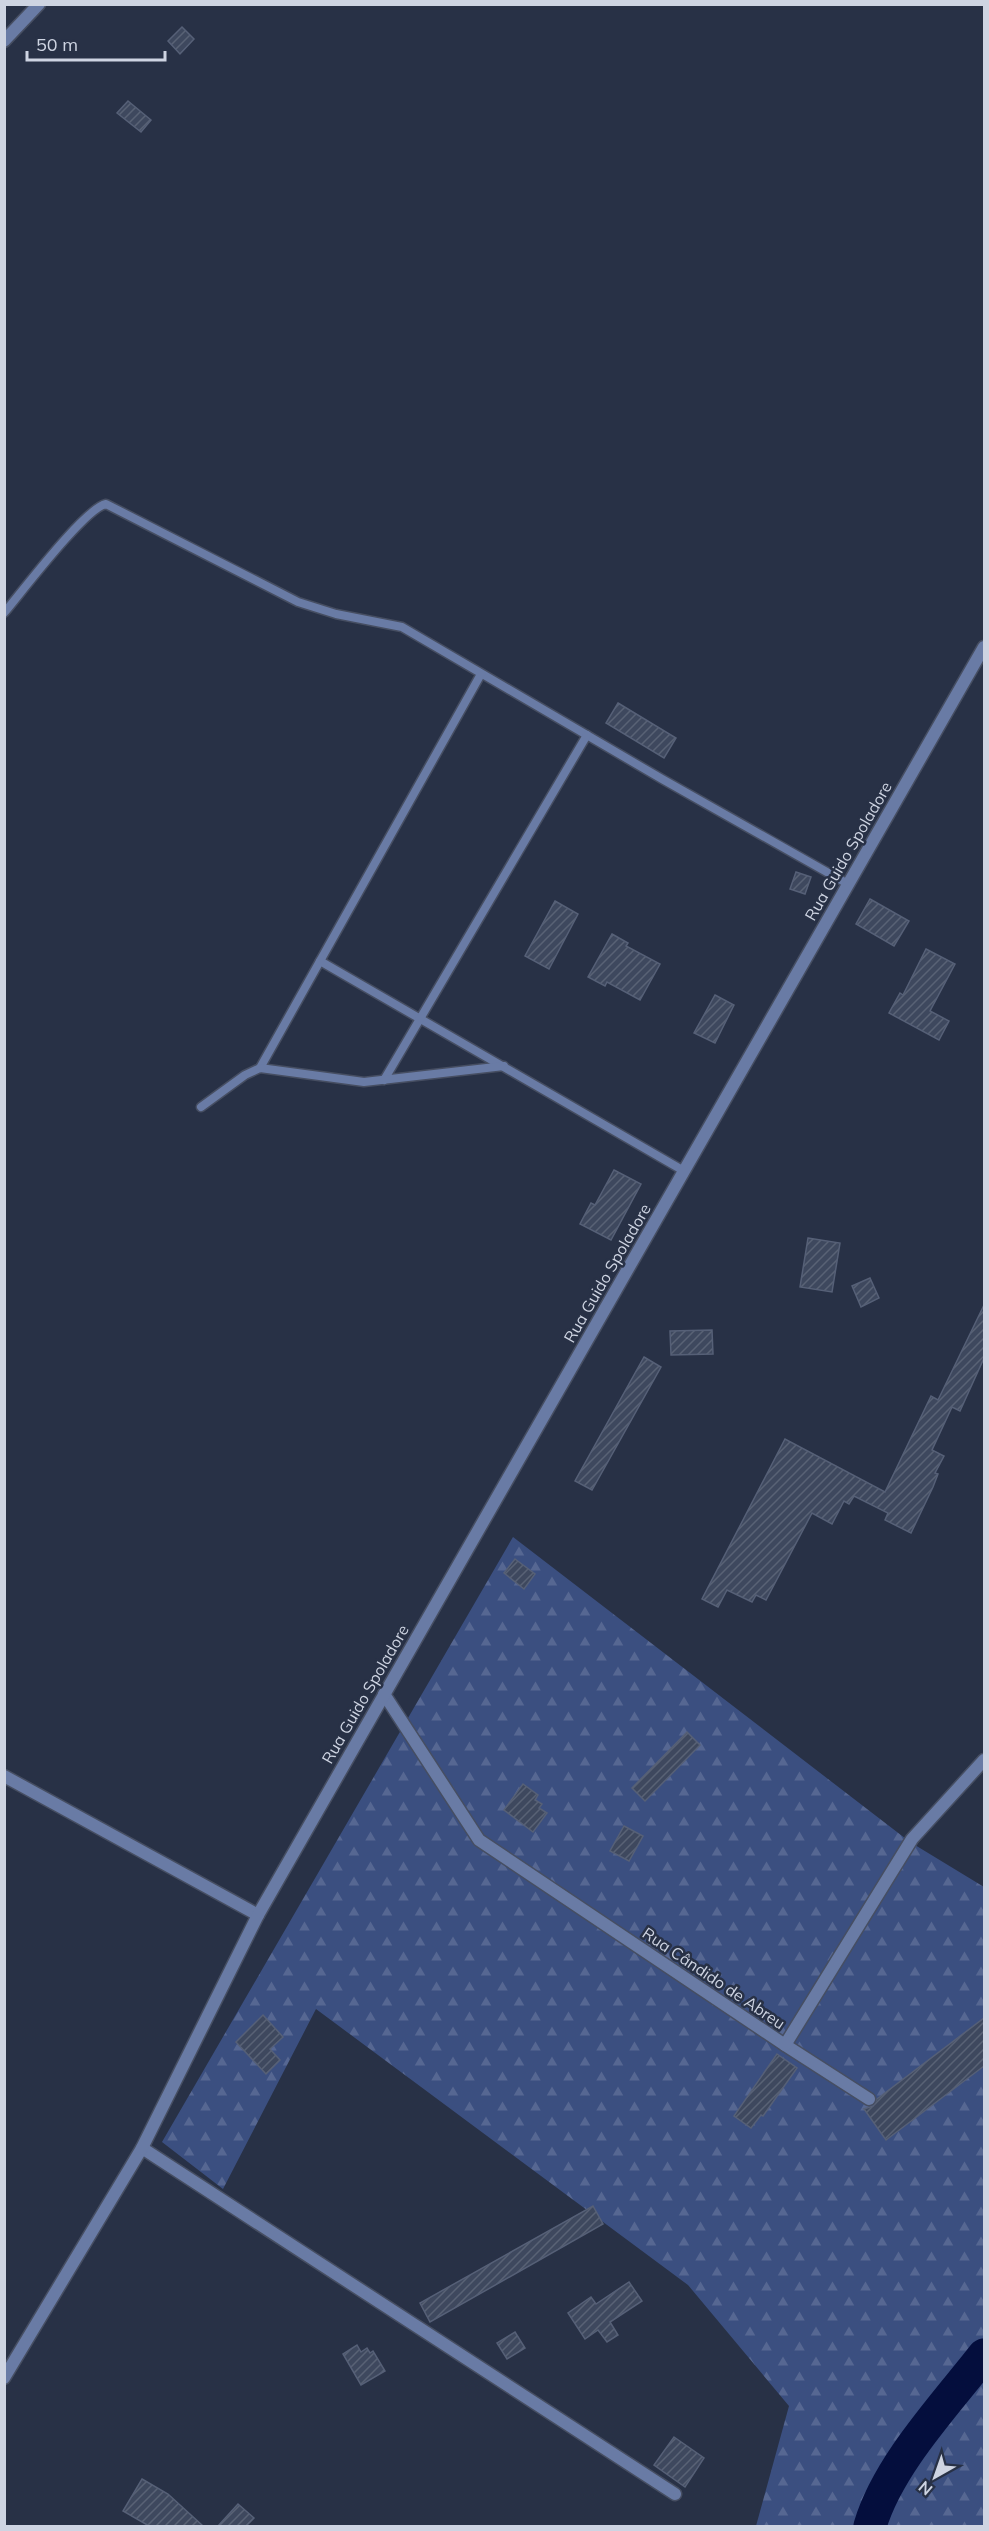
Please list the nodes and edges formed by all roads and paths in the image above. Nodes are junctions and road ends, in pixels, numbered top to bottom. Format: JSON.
{"nodes":[{"id":1,"x":39,"y":4,"type":"edge"},
{"id":2,"x":4,"y":41,"type":"edge"},
{"id":3,"x":4,"y":613,"type":"edge"},
{"id":4,"x":984,"y":647,"type":"edge"},
{"id":5,"x":482,"y":674,"type":"junction"},
{"id":6,"x":587,"y":735,"type":"junction"},
{"id":7,"x":848,"y":884,"type":"junction"},
{"id":8,"x":320,"y":961,"type":"junction"},
{"id":9,"x":421,"y":1018,"type":"junction"},
{"id":10,"x":504,"y":1066,"type":"junction"},
{"id":11,"x":260,"y":1068,"type":"junction"},
{"id":12,"x":384,"y":1080,"type":"junction"},
{"id":13,"x":201,"y":1107,"type":"dead end"},
{"id":14,"x":684,"y":1171,"type":"junction"},
{"id":15,"x":384,"y":1694,"type":"junction"},
{"id":16,"x":984,"y":1760,"type":"edge"},
{"id":17,"x":4,"y":1776,"type":"edge"},
{"id":18,"x":258,"y":1915,"type":"junction"},
{"id":19,"x":785,"y":2045,"type":"junction"},
{"id":20,"x":869,"y":2099,"type":"dead end"},
{"id":21,"x":141,"y":2148,"type":"junction"},
{"id":22,"x":4,"y":2378,"type":"edge"},
{"id":23,"x":675,"y":2494,"type":"dead end"}],
"edges":[{"from":1,"to":2,"type":"street"},
{"from":3,"to":5,"type":"lane"},
{"from":4,"to":7,"type":"street","name":"Rua Guido Spoladore"},
{"from":5,"to":6,"type":"lane"},
{"from":5,"to":8,"type":"lane"},
{"from":6,"to":7,"type":"lane"},
{"from":6,"to":9,"type":"lane"},
{"from":7,"to":14,"type":"street","name":"Rua Guido Spoladore"},
{"from":8,"to":9,"type":"lane"},
{"from":8,"to":11,"type":"lane"},
{"from":9,"to":10,"type":"lane"},
{"from":9,"to":12,"type":"lane"},
{"from":10,"to":12,"type":"lane"},
{"from":10,"to":14,"type":"lane"},
{"from":11,"to":12,"type":"lane"},
{"from":11,"to":13,"type":"lane"},
{"from":14,"to":15,"type":"street","name":"Rua Guido Spoladore"},
{"from":15,"to":18,"type":"street","name":"Rua Guido Spoladore"},
{"from":15,"to":19,"type":"street","name":"Rua Cândido de Abreu"},
{"from":16,"to":19,"type":"street","name":"Rua Cândido de Abreu"},
{"from":17,"to":18,"type":"street"},
{"from":18,"to":21,"type":"street","name":"Rua Guido Spoladore"},
{"from":19,"to":20,"type":"street"},
{"from":21,"to":22,"type":"street","name":"Rua Guido Spoladore"},
{"from":21,"to":23,"type":"street"}]}
